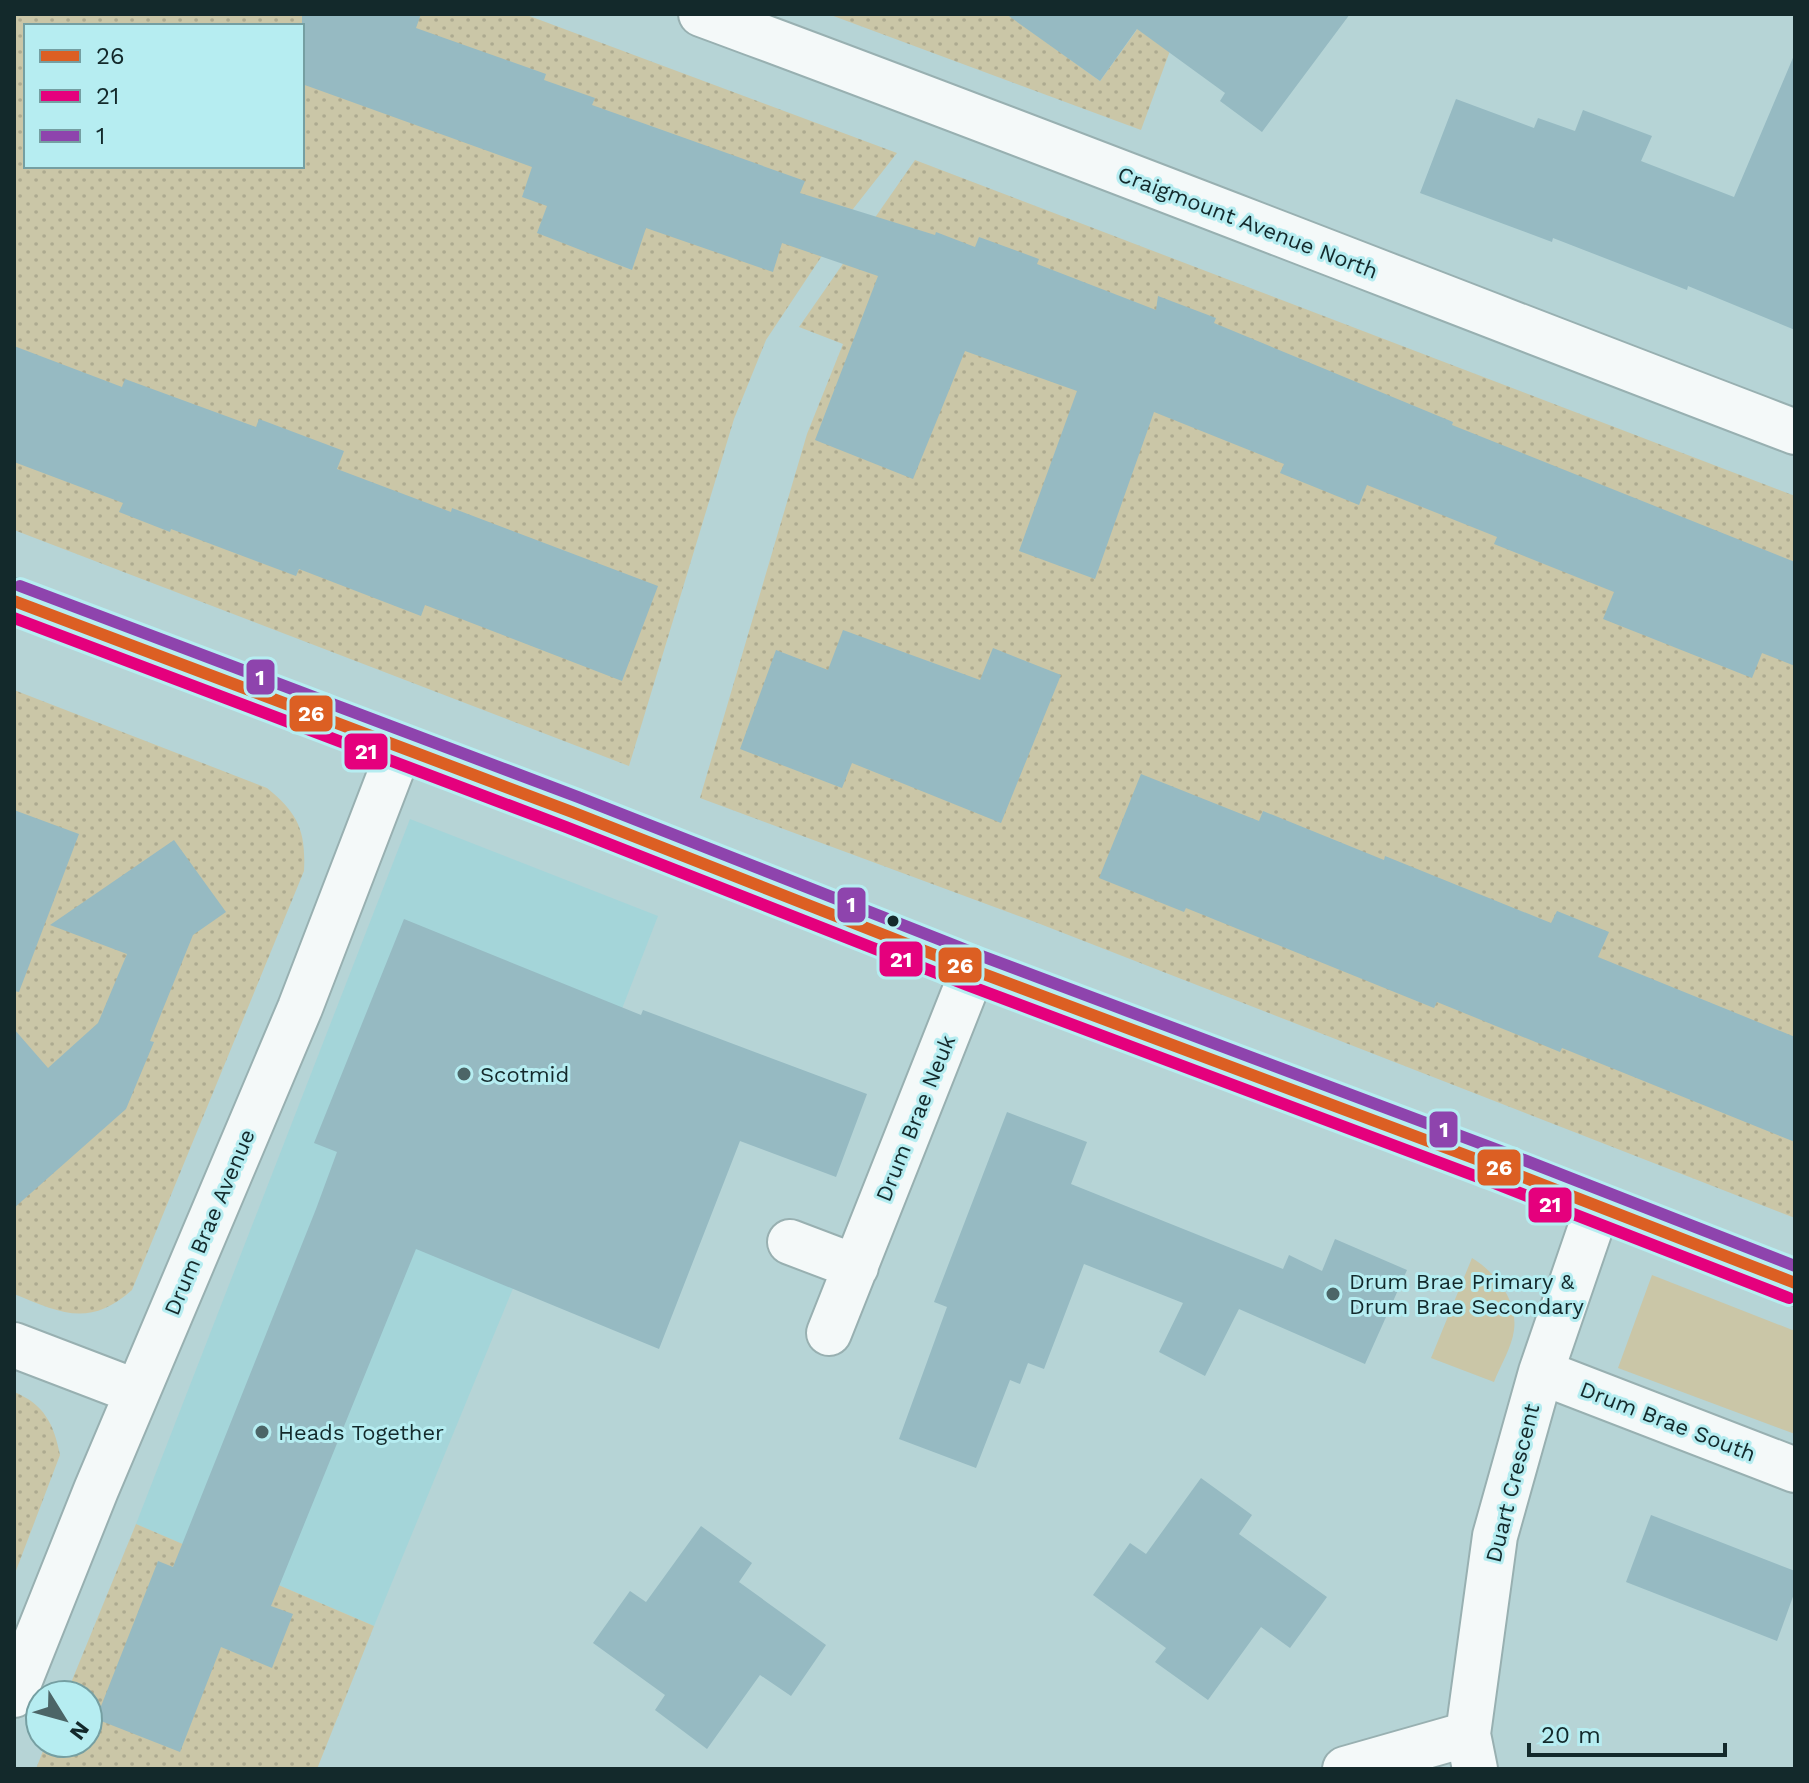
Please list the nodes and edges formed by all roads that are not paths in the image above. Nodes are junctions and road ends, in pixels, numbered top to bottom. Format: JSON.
{"nodes":[{"id":1,"x":701,"y":14,"type":"edge"},
{"id":2,"x":1795,"y":432,"type":"edge"},
{"id":3,"x":14,"y":601,"type":"edge"},
{"id":4,"x":400,"y":748,"type":"junction"},
{"id":5,"x":973,"y":970,"type":"junction"},
{"id":6,"x":1598,"y":1206,"type":"junction"},
{"id":7,"x":790,"y":1242,"type":"dead end"},
{"id":8,"x":856,"y":1267,"type":"junction"},
{"id":9,"x":1795,"y":1283,"type":"edge"},
{"id":10,"x":829,"y":1333,"type":"dead end"},
{"id":11,"x":14,"y":1345,"type":"edge"},
{"id":12,"x":1541,"y":1372,"type":"junction"},
{"id":13,"x":137,"y":1392,"type":"junction"},
{"id":14,"x":1795,"y":1470,"type":"edge"},
{"id":15,"x":14,"y":1695,"type":"edge"},
{"id":16,"x":1472,"y":1751,"type":"edge"},
{"id":17,"x":1345,"y":1769,"type":"edge"}],
"edges":[{"from":1,"to":2,"type":"street","name":"Craigmount Avenue North"},
{"from":3,"to":4,"type":"main road"},
{"from":4,"to":5,"type":"main road"},
{"from":4,"to":13,"type":"street","name":"Drum Brae Avenue"},
{"from":5,"to":6,"type":"main road"},
{"from":5,"to":8,"type":"street","name":"Drum Brae Neuk"},
{"from":6,"to":9,"type":"main road"},
{"from":6,"to":12,"type":"street","name":"Duart Crescent"},
{"from":7,"to":8,"type":"street"},
{"from":8,"to":10,"type":"street","name":"Drum Brae Neuk"},
{"from":11,"to":13,"type":"street"},
{"from":12,"to":14,"type":"street","name":"Drum Brae South"},
{"from":12,"to":16,"type":"street","name":"Duart Crescent"},
{"from":13,"to":15,"type":"street","name":"Drum Brae Avenue"},
{"from":16,"to":17,"type":"street"}]}
